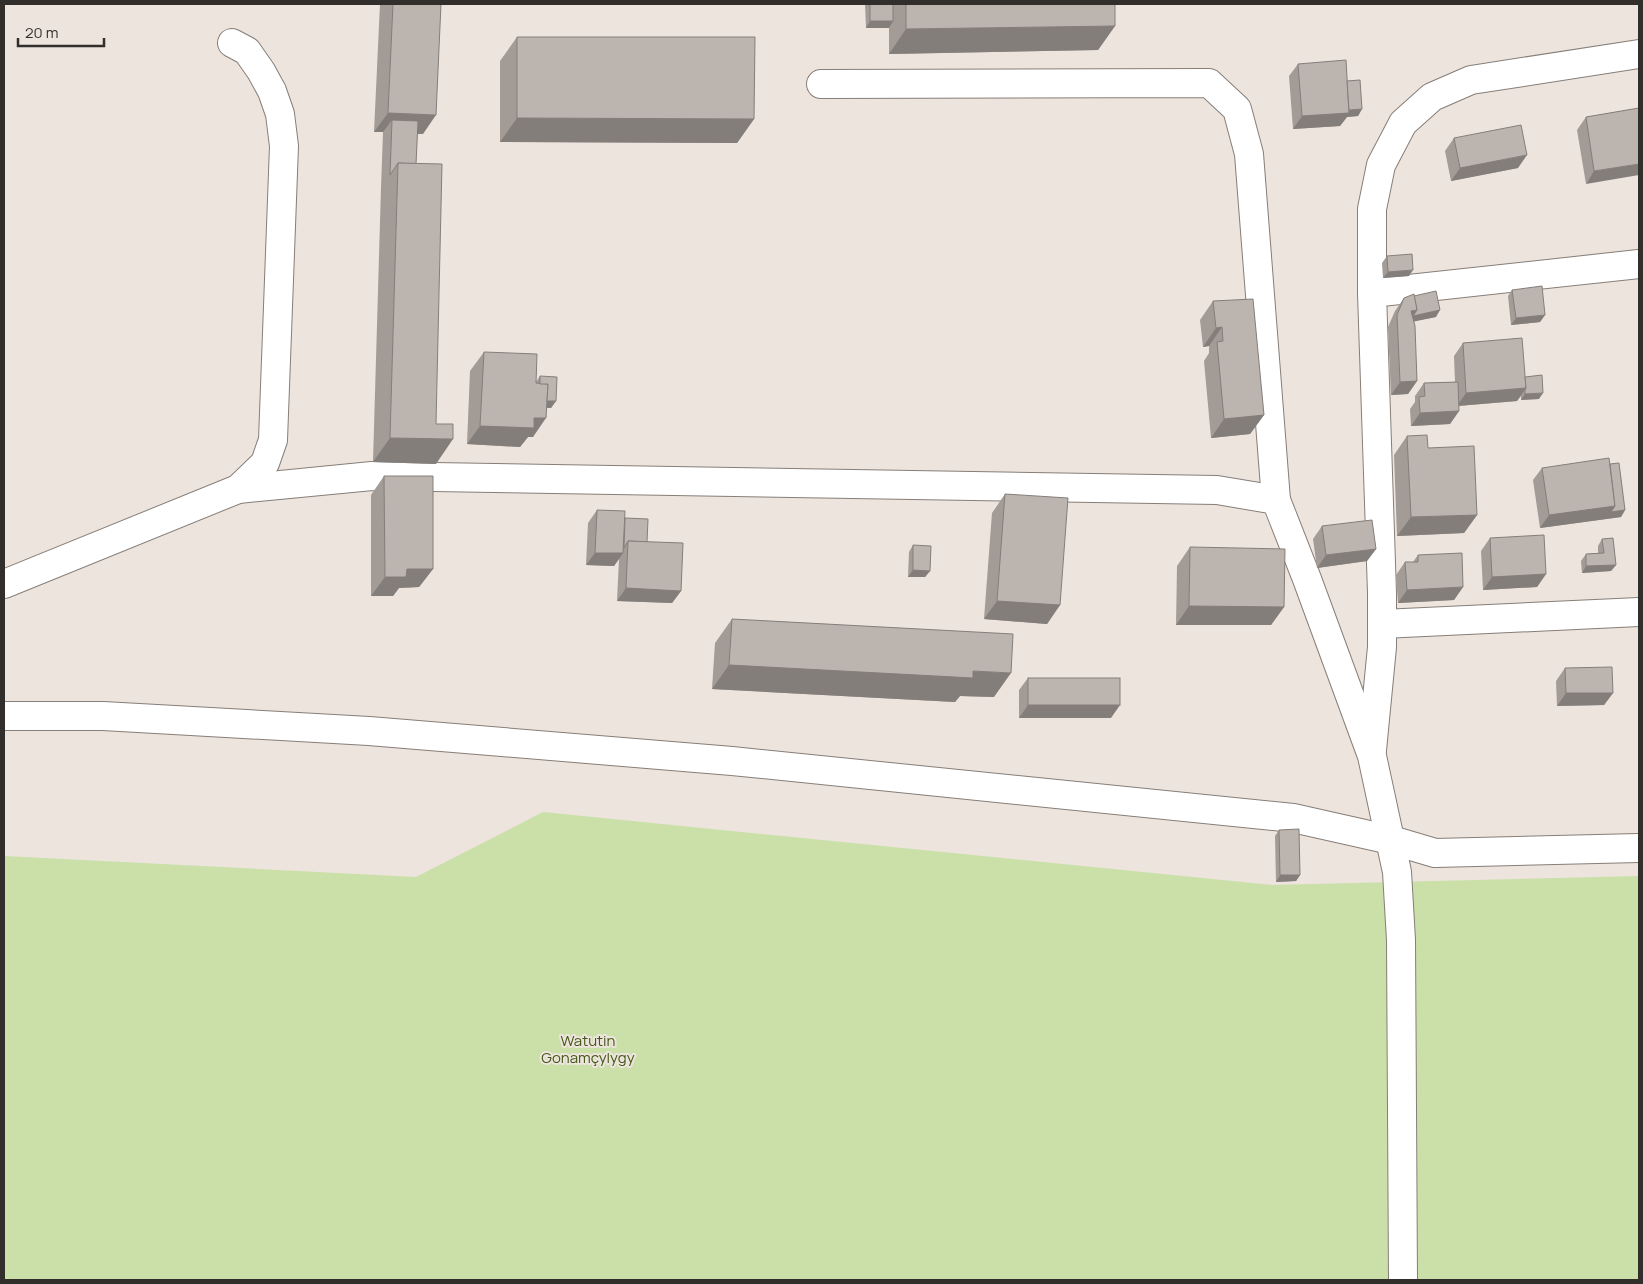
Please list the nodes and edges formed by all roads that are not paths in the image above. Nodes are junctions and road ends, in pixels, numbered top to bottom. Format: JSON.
{"nodes":[{"id":1,"x":232,"y":43,"type":"dead end"},
{"id":2,"x":1639,"y":54,"type":"edge"},
{"id":3,"x":821,"y":84,"type":"dead end"},
{"id":4,"x":1639,"y":264,"type":"edge"},
{"id":5,"x":1372,"y":293,"type":"junction"},
{"id":6,"x":238,"y":489,"type":"junction"},
{"id":7,"x":1276,"y":500,"type":"junction"},
{"id":8,"x":4,"y":584,"type":"edge"},
{"id":9,"x":1639,"y":612,"type":"edge"},
{"id":10,"x":1382,"y":624,"type":"junction"},
{"id":11,"x":4,"y":716,"type":"edge"},
{"id":12,"x":1372,"y":756,"type":"junction"},
{"id":13,"x":1391,"y":840,"type":"junction"},
{"id":14,"x":1639,"y":848,"type":"edge"},
{"id":15,"x":1403,"y":1280,"type":"edge"}],
"edges":[{"from":1,"to":6,"type":"street"},
{"from":2,"to":5,"type":"street"},
{"from":3,"to":7,"type":"street"},
{"from":4,"to":5,"type":"street"},
{"from":5,"to":10,"type":"street"},
{"from":6,"to":7,"type":"street"},
{"from":6,"to":8,"type":"street"},
{"from":7,"to":12,"type":"street"},
{"from":9,"to":10,"type":"street"},
{"from":10,"to":12,"type":"street"},
{"from":11,"to":13,"type":"street"},
{"from":12,"to":13,"type":"street"},
{"from":13,"to":14,"type":"street"},
{"from":13,"to":15,"type":"street"}]}
